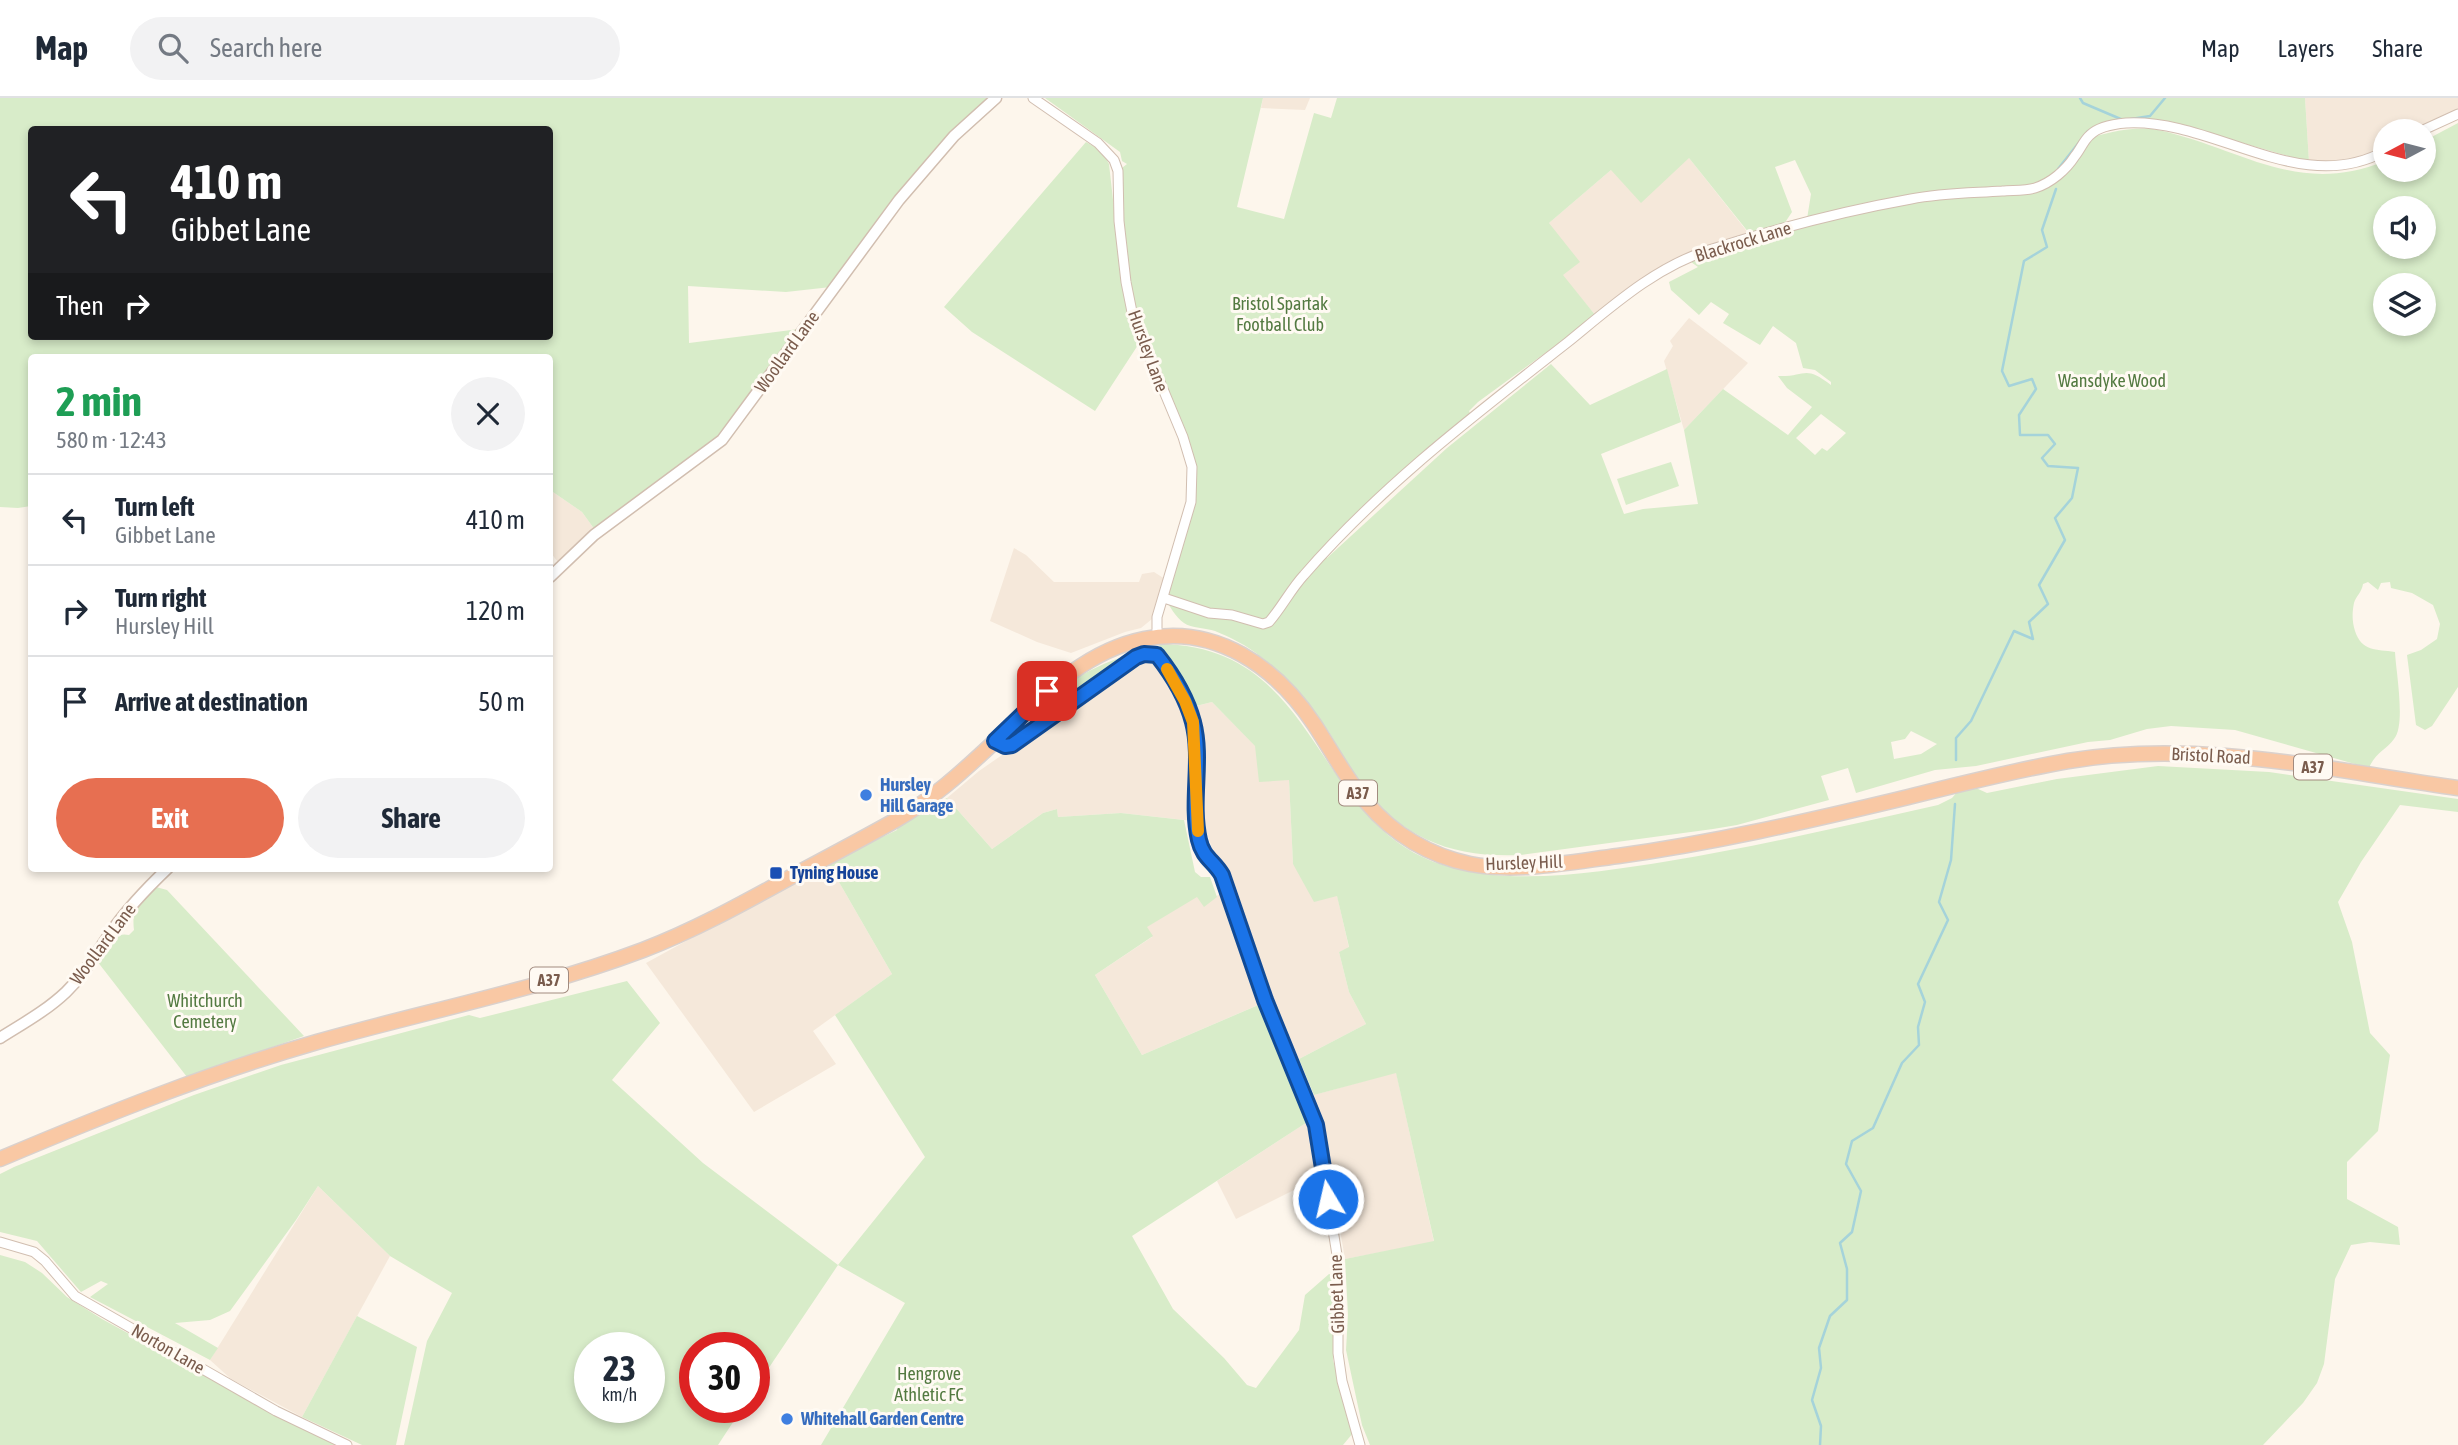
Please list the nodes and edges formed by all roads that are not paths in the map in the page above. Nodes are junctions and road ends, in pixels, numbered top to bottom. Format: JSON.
{"nodes":[{"id":1,"x":996,"y":98,"type":"edge"},
{"id":2,"x":1033,"y":98,"type":"edge"},
{"id":3,"x":2458,"y":114,"type":"edge"},
{"id":4,"x":2436,"y":124,"type":"edge"},
{"id":5,"x":2373,"y":158,"type":"edge"},
{"id":6,"x":553,"y":574,"type":"edge"},
{"id":7,"x":1164,"y":598,"type":"junction"},
{"id":8,"x":1157,"y":636,"type":"junction"},
{"id":9,"x":995,"y":741,"type":"junction"},
{"id":10,"x":1965,"y":783,"type":"joint"},
{"id":11,"x":2458,"y":788,"type":"edge"},
{"id":12,"x":164,"y":872,"type":"edge"},
{"id":13,"x":0,"y":1038,"type":"edge"},
{"id":14,"x":0,"y":1159,"type":"edge"},
{"id":15,"x":0,"y":1242,"type":"edge"},
{"id":16,"x":347,"y":1445,"type":"edge"},
{"id":17,"x":1360,"y":1445,"type":"edge"}],
"edges":[{"from":1,"to":6,"type":"street","name":"Woollard Lane"},
{"from":2,"to":7,"type":"street","name":"Hursley Lane"},
{"from":3,"to":4,"type":"street"},
{"from":5,"to":7,"type":"street","name":"Blackrock Lane"},
{"from":7,"to":8,"type":"street","name":"Hursley Lane"},
{"from":8,"to":9,"type":"highway","name":"Hursley Hill","number":"A37"},
{"from":8,"to":10,"type":"highway","name":"Hursley Hill","number":"A37"},
{"from":9,"to":14,"type":"highway","number":"A37"},
{"from":9,"to":17,"type":"street","name":"Gibbet Lane"},
{"from":10,"to":11,"type":"highway","name":"Bristol Road","number":"A37"},
{"from":12,"to":13,"type":"street","name":"Woollard Lane"},
{"from":15,"to":16,"type":"street","name":"Norton Lane"}]}
